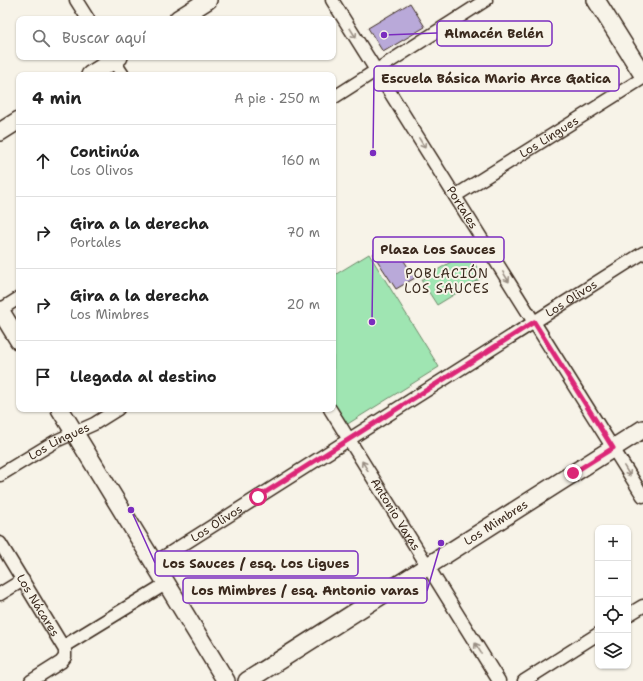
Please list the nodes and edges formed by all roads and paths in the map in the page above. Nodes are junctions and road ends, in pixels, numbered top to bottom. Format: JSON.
{"nodes":[{"id":1,"x":76,"y":0,"type":"edge"},
{"id":2,"x":208,"y":0,"type":"edge"},
{"id":3,"x":332,"y":0,"type":"edge"},
{"id":4,"x":486,"y":0,"type":"edge"},
{"id":5,"x":596,"y":0,"type":"edge"},
{"id":6,"x":86,"y":16,"type":"edge"},
{"id":7,"x":183,"y":16,"type":"edge"},
{"id":8,"x":111,"y":60,"type":"edge"},
{"id":9,"x":115,"y":60,"type":"edge"},
{"id":10,"x":376,"y":70,"type":"junction"},
{"id":11,"x":94,"y":72,"type":"edge"},
{"id":12,"x":121,"y":72,"type":"edge"},
{"id":13,"x":643,"y":76,"type":"edge"},
{"id":14,"x":336,"y":96,"type":"edge"},
{"id":15,"x":16,"y":122,"type":"edge"},
{"id":16,"x":0,"y":132,"type":"edge"},
{"id":17,"x":455,"y":196,"type":"junction"},
{"id":18,"x":643,"y":253,"type":"edge"},
{"id":19,"x":16,"y":300,"type":"edge"},
{"id":20,"x":0,"y":310,"type":"edge"},
{"id":21,"x":534,"y":322,"type":"junction"},
{"id":22,"x":16,"y":336,"type":"edge"},
{"id":23,"x":62,"y":412,"type":"edge"},
{"id":24,"x":113,"y":412,"type":"edge"},
{"id":25,"x":332,"y":412,"type":"edge"},
{"id":26,"x":643,"y":429,"type":"edge"},
{"id":27,"x":75,"y":433,"type":"junction"},
{"id":28,"x":349,"y":440,"type":"junction"},
{"id":29,"x":613,"y":448,"type":"junction"},
{"id":30,"x":0,"y":475,"type":"edge"},
{"id":31,"x":643,"y":496,"type":"edge"},
{"id":32,"x":0,"y":543,"type":"edge"},
{"id":33,"x":154,"y":563,"type":"junction"},
{"id":34,"x":428,"y":566,"type":"junction"},
{"id":35,"x":23,"y":580,"type":"junction"},
{"id":36,"x":167,"y":583,"type":"junction"},
{"id":37,"x":0,"y":594,"type":"edge"},
{"id":38,"x":643,"y":606,"type":"edge"},
{"id":39,"x":631,"y":613,"type":"edge"},
{"id":40,"x":595,"y":636,"type":"edge"},
{"id":41,"x":64,"y":646,"type":"junction"},
{"id":42,"x":30,"y":681,"type":"edge"},
{"id":43,"x":226,"y":681,"type":"edge"},
{"id":44,"x":247,"y":681,"type":"edge"},
{"id":45,"x":499,"y":681,"type":"edge"},
{"id":46,"x":524,"y":681,"type":"edge"}],
"edges":[{"from":1,"to":6,"type":"street"},
{"from":2,"to":7,"type":"street"},
{"from":3,"to":10,"type":"street","name":"Portales","one_way":true},
{"from":4,"to":10,"type":"street"},
{"from":5,"to":13,"type":"street"},
{"from":8,"to":11,"type":"street"},
{"from":9,"to":12,"type":"street"},
{"from":10,"to":14,"type":"street"},
{"from":10,"to":17,"type":"street","name":"Portales","one_way":true},
{"from":13,"to":17,"type":"street","name":"Los Lingues"},
{"from":15,"to":16,"type":"street"},
{"from":17,"to":21,"type":"street","name":"Portales","one_way":true},
{"from":18,"to":21,"type":"street","name":"Los Olivos"},
{"from":19,"to":20,"type":"street"},
{"from":20,"to":22,"type":"street"},
{"from":21,"to":28,"type":"street","name":"Los Olivos"},
{"from":21,"to":29,"type":"street","name":"Portales"},
{"from":23,"to":27,"type":"street"},
{"from":24,"to":27,"type":"street","name":"Los Lingues"},
{"from":25,"to":28,"type":"street","name":"Antonio Varas"},
{"from":26,"to":29,"type":"street","name":"Los Mimbres"},
{"from":27,"to":30,"type":"street","name":"Los Lingues"},
{"from":27,"to":33,"type":"street"},
{"from":28,"to":33,"type":"street","name":"Los Olivos"},
{"from":34,"to":28,"type":"street","name":"Antonio Varas","one_way":true},
{"from":29,"to":31,"type":"street","name":"Portales","one_way":true},
{"from":29,"to":34,"type":"street","name":"Los Mimbres"},
{"from":32,"to":35,"type":"street","name":"Los Nácares"},
{"from":33,"to":36,"type":"street"},
{"from":34,"to":44,"type":"street","name":"Los Mimbres"},
{"from":45,"to":34,"type":"street","name":"Antonio Varas","one_way":true},
{"from":35,"to":37,"type":"street"},
{"from":35,"to":41,"type":"street","name":"Los Nácares"},
{"from":36,"to":41,"type":"street"},
{"from":36,"to":43,"type":"street"},
{"from":38,"to":39,"type":"street"},
{"from":40,"to":46,"type":"street"},
{"from":41,"to":42,"type":"street"}]}
